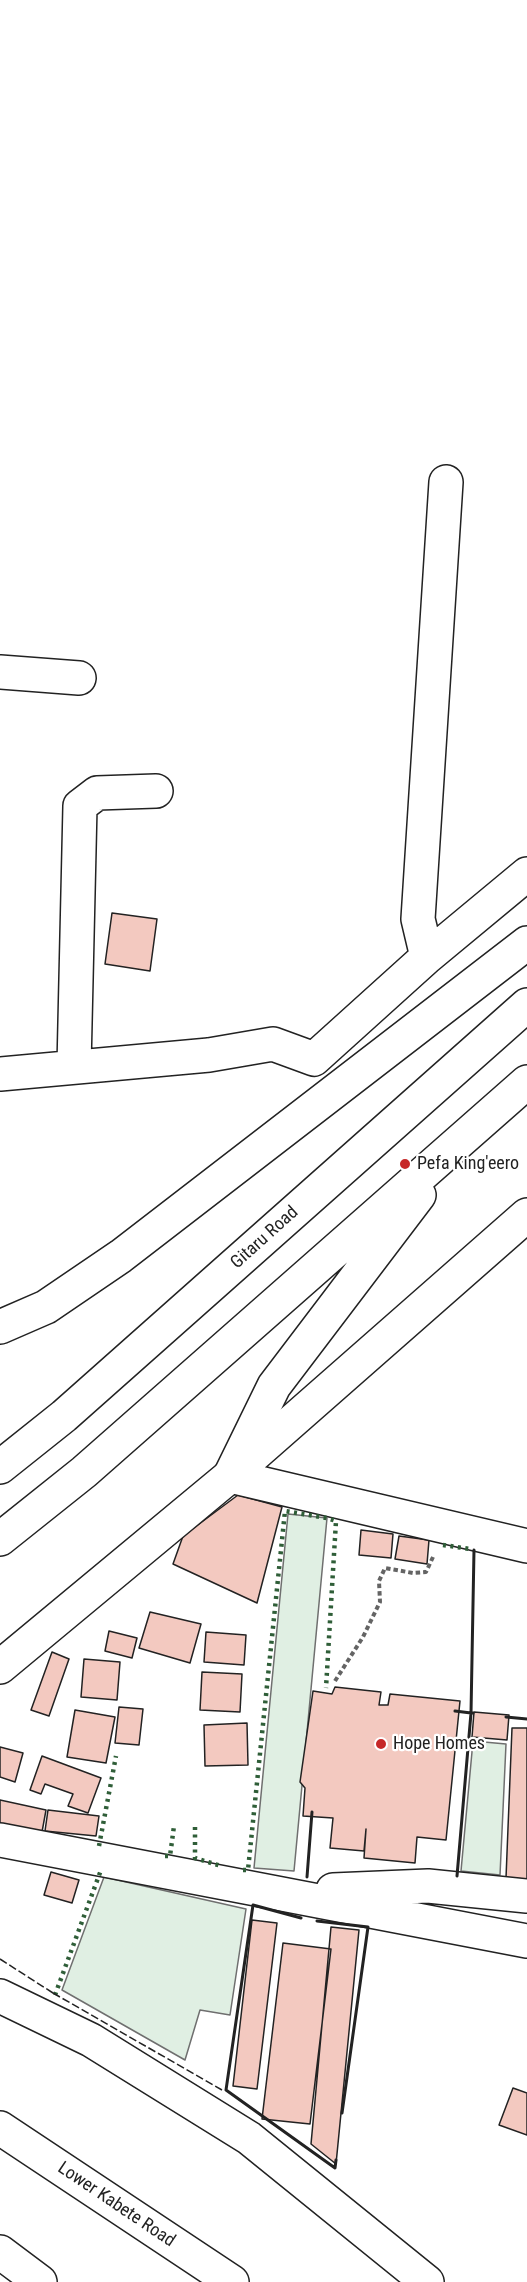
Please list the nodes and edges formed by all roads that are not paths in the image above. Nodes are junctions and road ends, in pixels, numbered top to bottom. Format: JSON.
{"nodes":[{"id":1,"x":446,"y":482,"type":"dead end"},
{"id":2,"x":0,"y":672,"type":"edge"},
{"id":3,"x":79,"y":678,"type":"dead end"},
{"id":4,"x":156,"y":791,"type":"dead end"},
{"id":5,"x":527,"y":874,"type":"edge"},
{"id":6,"x":527,"y":943,"type":"edge"},
{"id":7,"x":427,"y":957,"type":"junction"},
{"id":8,"x":527,"y":1005,"type":"edge"},
{"id":9,"x":74,"y":1066,"type":"junction"},
{"id":10,"x":0,"y":1074,"type":"edge"},
{"id":11,"x":527,"y":1082,"type":"edge"},
{"id":12,"x":462,"y":1139,"type":"junction"},
{"id":13,"x":527,"y":1215,"type":"edge"},
{"id":14,"x":0,"y":1327,"type":"edge"},
{"id":15,"x":0,"y":1467,"type":"edge"},
{"id":16,"x":230,"y":1476,"type":"junction"},
{"id":17,"x":0,"y":1539,"type":"edge"},
{"id":18,"x":527,"y":1546,"type":"edge"},
{"id":19,"x":0,"y":1667,"type":"edge"},
{"id":20,"x":0,"y":1840,"type":"edge"},
{"id":21,"x":272,"y":1891,"type":"junction"},
{"id":22,"x":527,"y":1896,"type":"edge"},
{"id":23,"x":527,"y":1941,"type":"edge"},
{"id":24,"x":0,"y":1996,"type":"edge"},
{"id":25,"x":0,"y":2128,"type":"edge"},
{"id":26,"x":0,"y":2252,"type":"edge"},
{"id":27,"x":40,"y":2282,"type":"edge"},
{"id":28,"x":232,"y":2282,"type":"edge"},
{"id":29,"x":427,"y":2282,"type":"edge"}],
"edges":[{"from":1,"to":7,"type":"street"},
{"from":2,"to":3,"type":"street"},
{"from":4,"to":9,"type":"street"},
{"from":5,"to":7,"type":"street"},
{"from":6,"to":14,"type":"street"},
{"from":7,"to":9,"type":"street"},
{"from":8,"to":15,"type":"street","name":"Gitaru Road"},
{"from":9,"to":10,"type":"street"},
{"from":11,"to":12,"type":"street"},
{"from":12,"to":16,"type":"street"},
{"from":12,"to":17,"type":"street"},
{"from":13,"to":16,"type":"street"},
{"from":16,"to":18,"type":"street"},
{"from":16,"to":19,"type":"street"},
{"from":20,"to":21,"type":"street"},
{"from":21,"to":22,"type":"street"},
{"from":21,"to":23,"type":"street"},
{"from":24,"to":29,"type":"street"},
{"from":25,"to":28,"type":"street","name":"Lower Kabete Road"},
{"from":26,"to":27,"type":"street"}]}
